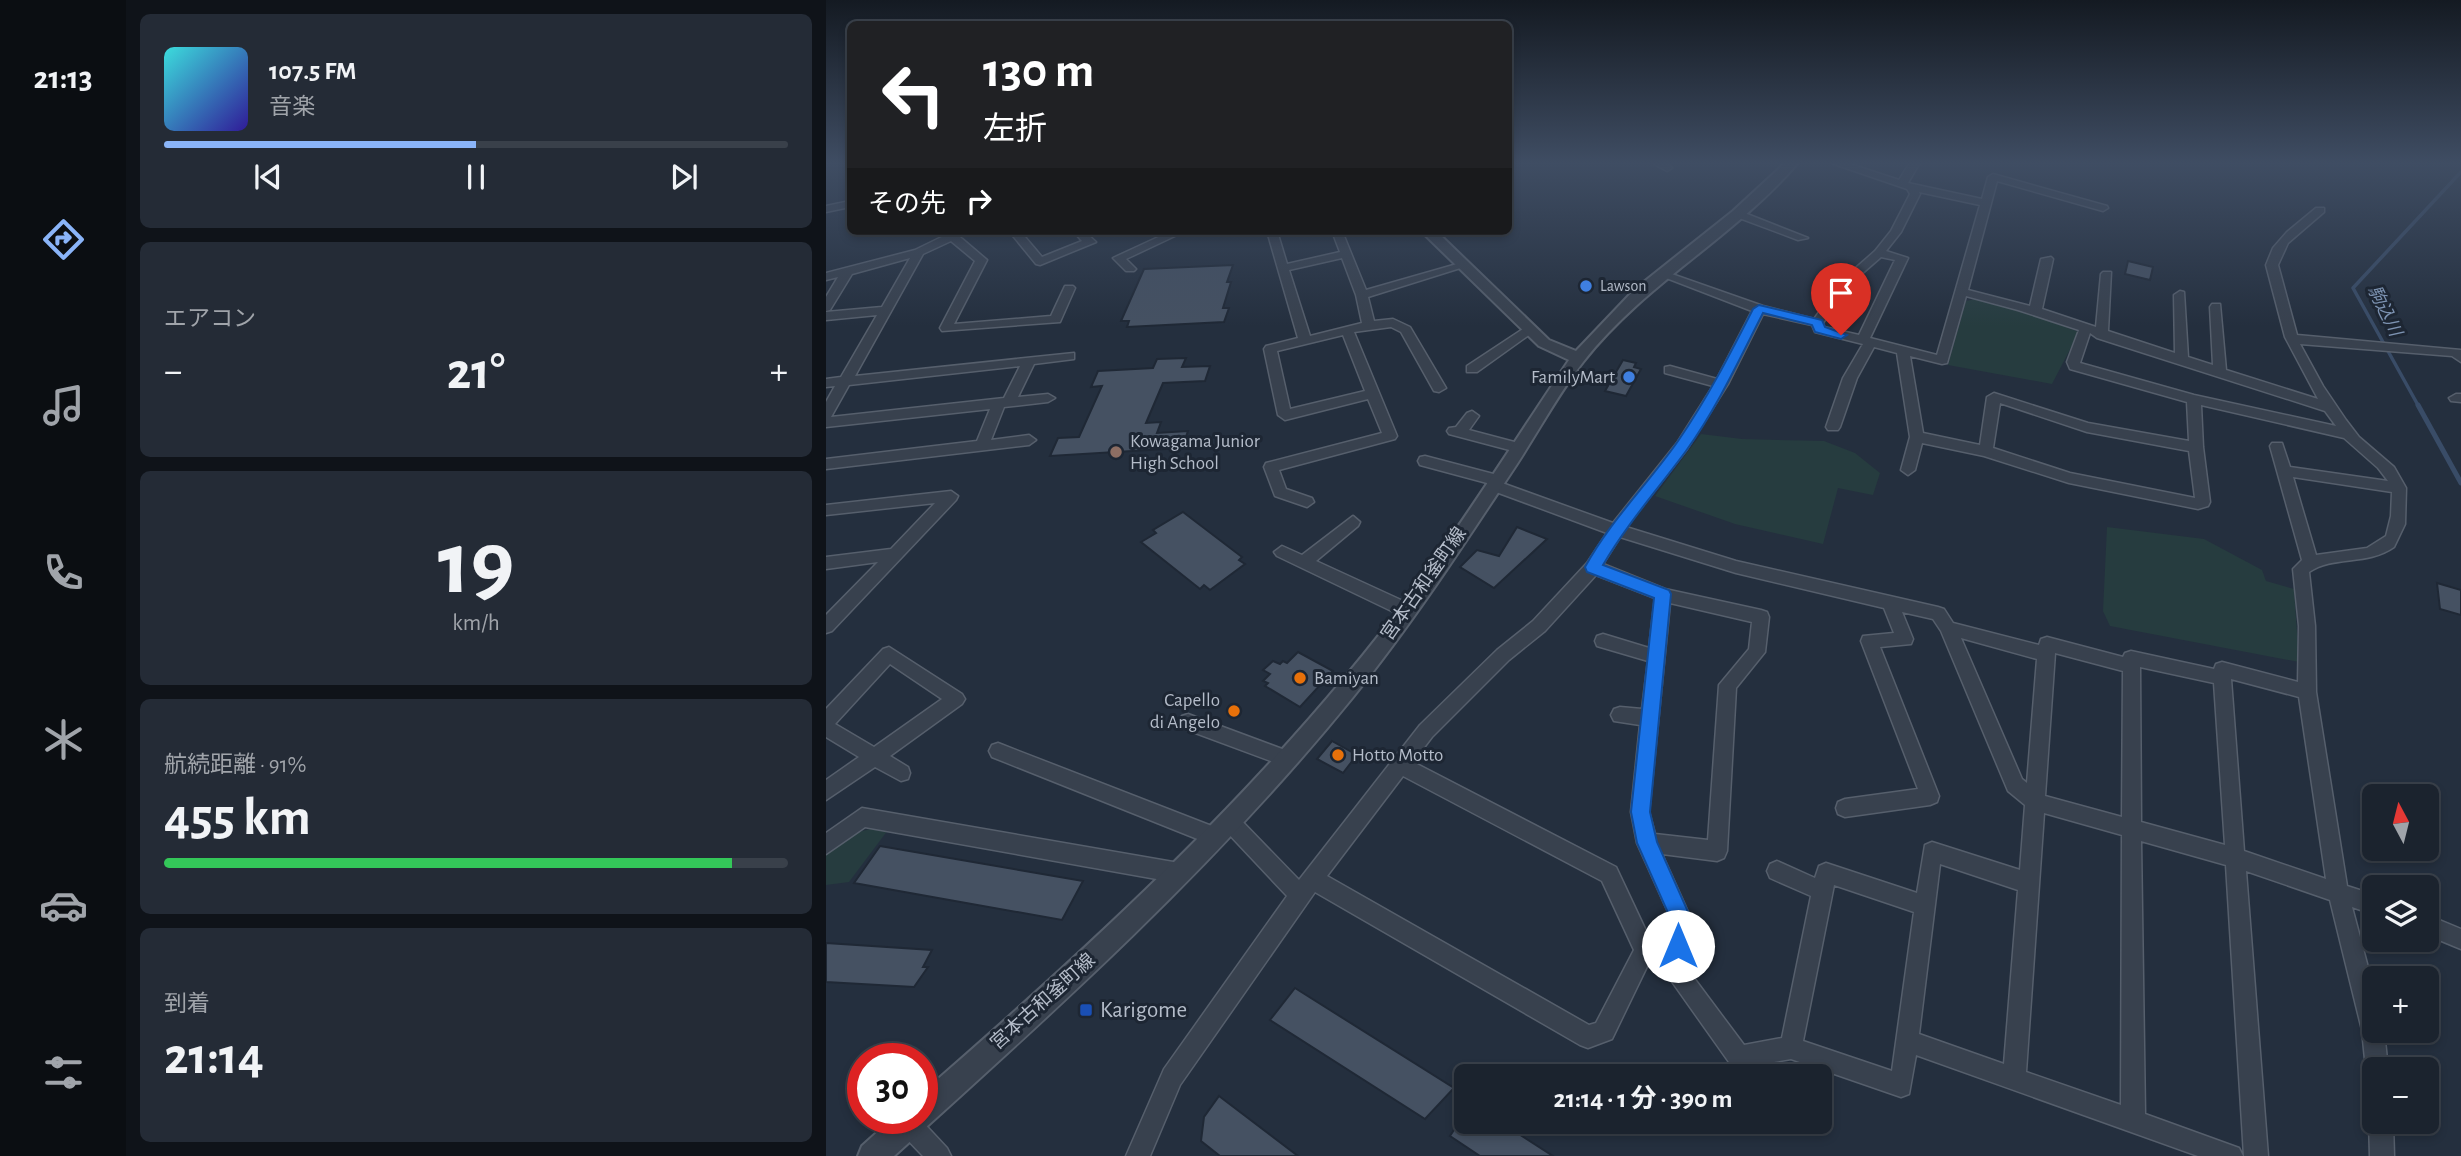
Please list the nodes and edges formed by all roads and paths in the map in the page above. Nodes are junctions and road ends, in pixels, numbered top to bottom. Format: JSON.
{"nodes":[{"id":1,"x":1733,"y":218,"type":"edge"},
{"id":2,"x":1748,"y":218,"type":"edge"},
{"id":3,"x":1903,"y":218,"type":"edge"},
{"id":4,"x":1982,"y":218,"type":"edge"},
{"id":5,"x":2310,"y":218,"type":"edge"},
{"id":6,"x":952,"y":235,"type":"edge"},
{"id":7,"x":960,"y":235,"type":"edge"},
{"id":8,"x":1017,"y":235,"type":"edge"},
{"id":9,"x":1082,"y":235,"type":"edge"},
{"id":10,"x":1167,"y":235,"type":"edge"},
{"id":11,"x":1273,"y":235,"type":"edge"},
{"id":12,"x":1339,"y":235,"type":"edge"},
{"id":13,"x":1434,"y":235,"type":"edge"},
{"id":14,"x":1801,"y":238,"type":"dead end"},
{"id":15,"x":919,"y":252,"type":"junction"},
{"id":16,"x":1880,"y":253,"type":"junction"},
{"id":17,"x":1346,"y":254,"type":"junction"},
{"id":18,"x":2047,"y":259,"type":"dead end"},
{"id":19,"x":1464,"y":265,"type":"junction"},
{"id":20,"x":1283,"y":268,"type":"junction"},
{"id":21,"x":1130,"y":269,"type":"dead end"},
{"id":22,"x":848,"y":270,"type":"junction"},
{"id":23,"x":1662,"y":274,"type":"junction"},
{"id":24,"x":2107,"y":274,"type":"dead end"},
{"id":25,"x":826,"y":276,"type":"edge"},
{"id":26,"x":1069,"y":288,"type":"dead end"},
{"id":27,"x":1963,"y":292,"type":"junction"},
{"id":28,"x":1362,"y":295,"type":"junction"},
{"id":29,"x":2180,"y":295,"type":"dead end"},
{"id":30,"x":826,"y":307,"type":"edge"},
{"id":31,"x":2217,"y":307,"type":"dead end"},
{"id":32,"x":1759,"y":309,"type":"junction"},
{"id":33,"x":886,"y":310,"type":"junction"},
{"id":34,"x":2035,"y":312,"type":"junction"},
{"id":35,"x":826,"y":316,"type":"edge"},
{"id":36,"x":1817,"y":323,"type":"junction"},
{"id":37,"x":1368,"y":325,"type":"junction"},
{"id":38,"x":1529,"y":329,"type":"junction"},
{"id":39,"x":2085,"y":330,"type":"junction"},
{"id":40,"x":1347,"y":331,"type":"junction"},
{"id":41,"x":2101,"y":335,"type":"junction"},
{"id":42,"x":2292,"y":339,"type":"junction"},
{"id":43,"x":1305,"y":341,"type":"junction"},
{"id":44,"x":1867,"y":341,"type":"junction"},
{"id":45,"x":1903,"y":351,"type":"junction"},
{"id":46,"x":1070,"y":356,"type":"dead end"},
{"id":47,"x":1578,"y":358,"type":"junction"},
{"id":48,"x":2461,"y":358,"type":"edge"},
{"id":49,"x":2182,"y":360,"type":"junction"},
{"id":50,"x":1029,"y":361,"type":"junction"},
{"id":51,"x":1472,"y":369,"type":"dead end"},
{"id":52,"x":1670,"y":370,"type":"dead end"},
{"id":53,"x":2220,"y":373,"type":"junction"},
{"id":54,"x":845,"y":381,"type":"junction"},
{"id":55,"x":826,"y":383,"type":"edge"},
{"id":56,"x":1721,"y":384,"type":"junction"},
{"id":57,"x":1439,"y":388,"type":"dead end"},
{"id":58,"x":1370,"y":394,"type":"junction"},
{"id":59,"x":1048,"y":398,"type":"dead end"},
{"id":60,"x":2194,"y":398,"type":"junction"},
{"id":61,"x":1004,"y":403,"type":"junction"},
{"id":62,"x":2333,"y":410,"type":"junction"},
{"id":63,"x":826,"y":414,"type":"edge"},
{"id":64,"x":1472,"y":416,"type":"dead end"},
{"id":65,"x":826,"y":422,"type":"edge"},
{"id":66,"x":1833,"y":428,"type":"dead end"},
{"id":67,"x":2348,"y":434,"type":"junction"},
{"id":68,"x":1917,"y":437,"type":"junction"},
{"id":69,"x":1029,"y":440,"type":"dead end"},
{"id":70,"x":982,"y":445,"type":"junction"},
{"id":71,"x":2277,"y":446,"type":"dead end"},
{"id":72,"x":1517,"y":447,"type":"junction"},
{"id":73,"x":2196,"y":447,"type":"junction"},
{"id":74,"x":1986,"y":451,"type":"junction"},
{"id":75,"x":1425,"y":461,"type":"dead end"},
{"id":76,"x":826,"y":464,"type":"edge"},
{"id":77,"x":1908,"y":470,"type":"dead end"},
{"id":78,"x":2284,"y":471,"type":"junction"},
{"id":79,"x":1494,"y":482,"type":"junction"},
{"id":80,"x":2399,"y":488,"type":"junction"},
{"id":81,"x":1307,"y":502,"type":"dead end"},
{"id":82,"x":826,"y":510,"type":"edge"},
{"id":83,"x":1353,"y":522,"type":"dead end"},
{"id":84,"x":1616,"y":530,"type":"junction"},
{"id":85,"x":1282,"y":552,"type":"dead end"},
{"id":86,"x":896,"y":554,"type":"junction"},
{"id":87,"x":2310,"y":560,"type":"junction"},
{"id":88,"x":1304,"y":562,"type":"junction"},
{"id":89,"x":826,"y":563,"type":"edge"},
{"id":90,"x":1593,"y":567,"type":"junction"},
{"id":91,"x":1663,"y":594,"type":"junction"},
{"id":92,"x":1890,"y":603,"type":"junction"},
{"id":93,"x":1408,"y":611,"type":"junction"},
{"id":94,"x":829,"y":621,"type":"edge"},
{"id":95,"x":1948,"y":628,"type":"junction"},
{"id":96,"x":1603,"y":641,"type":"dead end"},
{"id":97,"x":2046,"y":654,"type":"junction"},
{"id":98,"x":1656,"y":657,"type":"junction"},
{"id":99,"x":2130,"y":666,"type":"junction"},
{"id":100,"x":2223,"y":678,"type":"junction"},
{"id":101,"x":2307,"y":692,"type":"junction"},
{"id":102,"x":1620,"y":715,"type":"dead end"},
{"id":103,"x":1651,"y":718,"type":"junction"},
{"id":104,"x":826,"y":720,"type":"edge"},
{"id":105,"x":1188,"y":722,"type":"dead end"},
{"id":106,"x":826,"y":728,"type":"edge"},
{"id":107,"x":998,"y":751,"type":"dead end"},
{"id":108,"x":874,"y":757,"type":"junction"},
{"id":109,"x":1287,"y":759,"type":"junction"},
{"id":110,"x":1399,"y":765,"type":"junction"},
{"id":111,"x":901,"y":774,"type":"dead end"},
{"id":112,"x":826,"y":791,"type":"edge"},
{"id":113,"x":2036,"y":802,"type":"junction"},
{"id":114,"x":1845,"y":808,"type":"dead end"},
{"id":115,"x":1223,"y":830,"type":"junction"},
{"id":116,"x":2133,"y":830,"type":"junction"},
{"id":117,"x":1647,"y":843,"type":"junction"},
{"id":118,"x":826,"y":845,"type":"edge"},
{"id":119,"x":2233,"y":857,"type":"junction"},
{"id":120,"x":1777,"y":871,"type":"dead end"},
{"id":121,"x":1179,"y":873,"type":"junction"},
{"id":122,"x":2028,"y":883,"type":"junction"},
{"id":123,"x":1306,"y":887,"type":"junction"},
{"id":124,"x":2339,"y":890,"type":"junction"},
{"id":125,"x":1822,"y":891,"type":"junction"},
{"id":126,"x":2362,"y":900,"type":"edge"},
{"id":127,"x":1925,"y":906,"type":"junction"},
{"id":128,"x":2439,"y":930,"type":"edge"},
{"id":129,"x":2461,"y":939,"type":"edge"},
{"id":130,"x":1908,"y":1041,"type":"junction"},
{"id":131,"x":1791,"y":1048,"type":"junction"},
{"id":132,"x":2376,"y":1057,"type":"edge"},
{"id":133,"x":2014,"y":1079,"type":"junction"},
{"id":134,"x":938,"y":1098,"type":"edge"},
{"id":135,"x":2133,"y":1121,"type":"junction"},
{"id":136,"x":897,"y":1134,"type":"edge"},
{"id":137,"x":925,"y":1134,"type":"edge"},
{"id":138,"x":2381,"y":1134,"type":"edge"},
{"id":139,"x":872,"y":1156,"type":"edge"},
{"id":140,"x":939,"y":1156,"type":"edge"},
{"id":141,"x":1138,"y":1156,"type":"edge"},
{"id":142,"x":2231,"y":1156,"type":"edge"},
{"id":143,"x":2256,"y":1156,"type":"edge"},
{"id":144,"x":2382,"y":1156,"type":"edge"}],
"edges":[{"from":1,"to":23,"type":"street","name":"宮本古和釜町線"},
{"from":2,"to":14,"type":"street"},
{"from":3,"to":16,"type":"street"},
{"from":4,"to":27,"type":"street"},
{"from":5,"to":42,"type":"street"},
{"from":6,"to":15,"type":"street"},
{"from":7,"to":26,"type":"street"},
{"from":8,"to":9,"type":"street"},
{"from":10,"to":21,"type":"street"},
{"from":11,"to":20,"type":"street"},
{"from":12,"to":17,"type":"street"},
{"from":13,"to":19,"type":"street"},
{"from":15,"to":22,"type":"street"},
{"from":15,"to":33,"type":"street"},
{"from":16,"to":36,"type":"street"},
{"from":16,"to":44,"type":"street"},
{"from":17,"to":20,"type":"street"},
{"from":17,"to":28,"type":"street"},
{"from":18,"to":34,"type":"street"},
{"from":19,"to":28,"type":"street"},
{"from":19,"to":38,"type":"street"},
{"from":20,"to":43,"type":"street"},
{"from":22,"to":25,"type":"street"},
{"from":22,"to":30,"type":"street"},
{"from":23,"to":32,"type":"street"},
{"from":23,"to":47,"type":"street","name":"宮本古和釜町線"},
{"from":24,"to":41,"type":"street"},
{"from":27,"to":34,"type":"street"},
{"from":27,"to":45,"type":"street"},
{"from":28,"to":37,"type":"street"},
{"from":29,"to":49,"type":"street"},
{"from":31,"to":53,"type":"street"},
{"from":32,"to":36,"type":"street"},
{"from":32,"to":56,"type":"street"},
{"from":33,"to":35,"type":"street"},
{"from":33,"to":54,"type":"street"},
{"from":34,"to":39,"type":"street"},
{"from":36,"to":44,"type":"street"},
{"from":37,"to":40,"type":"street"},
{"from":37,"to":57,"type":"street"},
{"from":38,"to":47,"type":"street"},
{"from":38,"to":51,"type":"street"},
{"from":39,"to":41,"type":"street"},
{"from":39,"to":60,"type":"street"},
{"from":40,"to":43,"type":"street"},
{"from":40,"to":58,"type":"street"},
{"from":41,"to":49,"type":"street"},
{"from":42,"to":48,"type":"street"},
{"from":42,"to":62,"type":"street"},
{"from":43,"to":58,"type":"street"},
{"from":44,"to":45,"type":"street"},
{"from":44,"to":66,"type":"street"},
{"from":45,"to":68,"type":"street"},
{"from":46,"to":50,"type":"street"},
{"from":47,"to":72,"type":"street","name":"宮本古和釜町線"},
{"from":49,"to":53,"type":"street"},
{"from":50,"to":54,"type":"street"},
{"from":50,"to":61,"type":"street"},
{"from":52,"to":56,"type":"street"},
{"from":53,"to":62,"type":"street"},
{"from":54,"to":55,"type":"street"},
{"from":54,"to":63,"type":"street"},
{"from":56,"to":84,"type":"street"},
{"from":58,"to":81,"type":"street"},
{"from":59,"to":61,"type":"street"},
{"from":60,"to":67,"type":"street"},
{"from":60,"to":73,"type":"street"},
{"from":61,"to":65,"type":"street"},
{"from":61,"to":70,"type":"street"},
{"from":62,"to":67,"type":"street"},
{"from":64,"to":72,"type":"street"},
{"from":67,"to":80,"type":"street"},
{"from":68,"to":74,"type":"street"},
{"from":68,"to":77,"type":"street"},
{"from":69,"to":70,"type":"street"},
{"from":70,"to":76,"type":"street"},
{"from":71,"to":78,"type":"street"},
{"from":72,"to":79,"type":"street","name":"宮本古和釜町線"},
{"from":73,"to":74,"type":"street"},
{"from":73,"to":74,"type":"street"},
{"from":75,"to":79,"type":"street"},
{"from":78,"to":80,"type":"street"},
{"from":78,"to":87,"type":"street"},
{"from":79,"to":84,"type":"street"},
{"from":79,"to":93,"type":"street","name":"宮本古和釜町線"},
{"from":80,"to":87,"type":"street"},
{"from":82,"to":86,"type":"street"},
{"from":83,"to":88,"type":"street"},
{"from":84,"to":90,"type":"street"},
{"from":84,"to":92,"type":"street"},
{"from":85,"to":88,"type":"street"},
{"from":86,"to":89,"type":"street"},
{"from":86,"to":94,"type":"street"},
{"from":87,"to":101,"type":"street"},
{"from":88,"to":93,"type":"street"},
{"from":90,"to":91,"type":"street"},
{"from":90,"to":110,"type":"street"},
{"from":91,"to":98,"type":"street"},
{"from":91,"to":117,"type":"street"},
{"from":92,"to":95,"type":"street"},
{"from":92,"to":114,"type":"street"},
{"from":93,"to":109,"type":"street","name":"宮本古和釜町線"},
{"from":95,"to":97,"type":"street"},
{"from":95,"to":113,"type":"street"},
{"from":96,"to":98,"type":"street"},
{"from":97,"to":99,"type":"street"},
{"from":97,"to":113,"type":"street"},
{"from":98,"to":103,"type":"street"},
{"from":99,"to":100,"type":"street"},
{"from":99,"to":116,"type":"street"},
{"from":100,"to":101,"type":"street"},
{"from":100,"to":119,"type":"street"},
{"from":101,"to":124,"type":"street"},
{"from":102,"to":103,"type":"street"},
{"from":103,"to":117,"type":"street"},
{"from":104,"to":108,"type":"street"},
{"from":105,"to":109,"type":"street"},
{"from":106,"to":108,"type":"street"},
{"from":107,"to":115,"type":"street"},
{"from":108,"to":111,"type":"street"},
{"from":108,"to":112,"type":"street"},
{"from":109,"to":115,"type":"street","name":"宮本古和釜町線"},
{"from":110,"to":123,"type":"street"},
{"from":110,"to":123,"type":"street"},
{"from":113,"to":116,"type":"street"},
{"from":113,"to":122,"type":"street"},
{"from":115,"to":121,"type":"street","name":"宮本古和釜町線"},
{"from":115,"to":123,"type":"street"},
{"from":116,"to":119,"type":"street"},
{"from":116,"to":135,"type":"street"},
{"from":117,"to":131,"type":"street"},
{"from":118,"to":121,"type":"street"},
{"from":119,"to":124,"type":"street"},
{"from":119,"to":143,"type":"street"},
{"from":120,"to":125,"type":"street"},
{"from":121,"to":134,"type":"street","name":"宮本古和釜町線"},
{"from":122,"to":127,"type":"street"},
{"from":122,"to":133,"type":"street"},
{"from":123,"to":141,"type":"street"},
{"from":124,"to":126,"type":"street"},
{"from":124,"to":132,"type":"street"},
{"from":125,"to":127,"type":"street"},
{"from":125,"to":131,"type":"street"},
{"from":127,"to":130,"type":"street"},
{"from":128,"to":129,"type":"street"},
{"from":130,"to":131,"type":"street"},
{"from":130,"to":133,"type":"street"},
{"from":133,"to":135,"type":"street"},
{"from":135,"to":142,"type":"street"},
{"from":136,"to":139,"type":"street","name":"宮本古和釜町線"},
{"from":137,"to":140,"type":"street"},
{"from":138,"to":144,"type":"street"}]}
